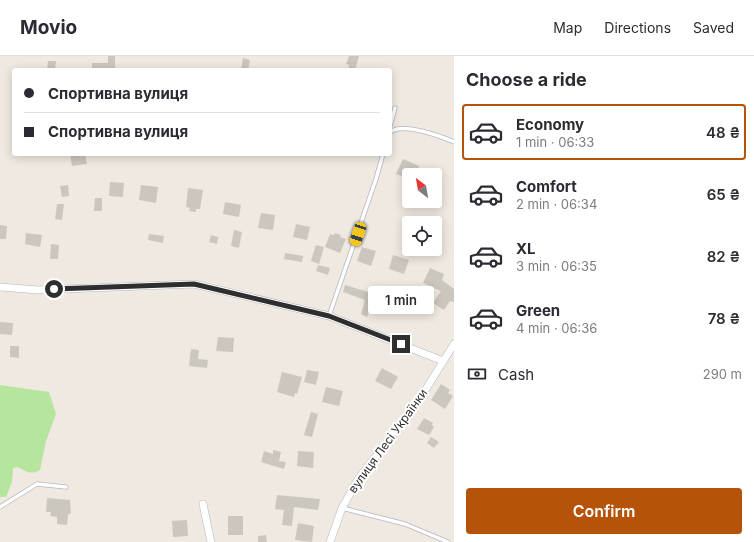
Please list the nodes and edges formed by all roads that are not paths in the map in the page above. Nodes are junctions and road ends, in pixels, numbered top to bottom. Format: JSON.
{"nodes":[{"id":1,"x":395,"y":108,"type":"dead end"},
{"id":2,"x":392,"y":119,"type":"edge"},
{"id":3,"x":392,"y":131,"type":"edge"},
{"id":4,"x":454,"y":142,"type":"edge"},
{"id":5,"x":382,"y":156,"type":"edge"},
{"id":6,"x":0,"y":287,"type":"edge"},
{"id":7,"x":329,"y":316,"type":"junction"},
{"id":8,"x":454,"y":344,"type":"edge"},
{"id":9,"x":443,"y":361,"type":"junction"},
{"id":10,"x":66,"y":487,"type":"dead end"},
{"id":11,"x":203,"y":504,"type":"dead end"},
{"id":12,"x":0,"y":507,"type":"edge"},
{"id":13,"x":342,"y":508,"type":"junction"},
{"id":14,"x":211,"y":542,"type":"edge"},
{"id":15,"x":330,"y":542,"type":"edge"},
{"id":16,"x":448,"y":542,"type":"edge"}],
"edges":[{"from":1,"to":2,"type":"lane"},
{"from":3,"to":4,"type":"lane"},
{"from":5,"to":7,"type":"lane"},
{"from":6,"to":7,"type":"street"},
{"from":7,"to":9,"type":"street"},
{"from":8,"to":9,"type":"street","name":"вулиця Лесі Українки"},
{"from":9,"to":13,"type":"street","name":"вулиця Лесі Українки"},
{"from":10,"to":12,"type":"lane"},
{"from":11,"to":14,"type":"street"},
{"from":13,"to":15,"type":"street","name":"вулиця Лесі Українки"},
{"from":13,"to":16,"type":"lane"}]}
